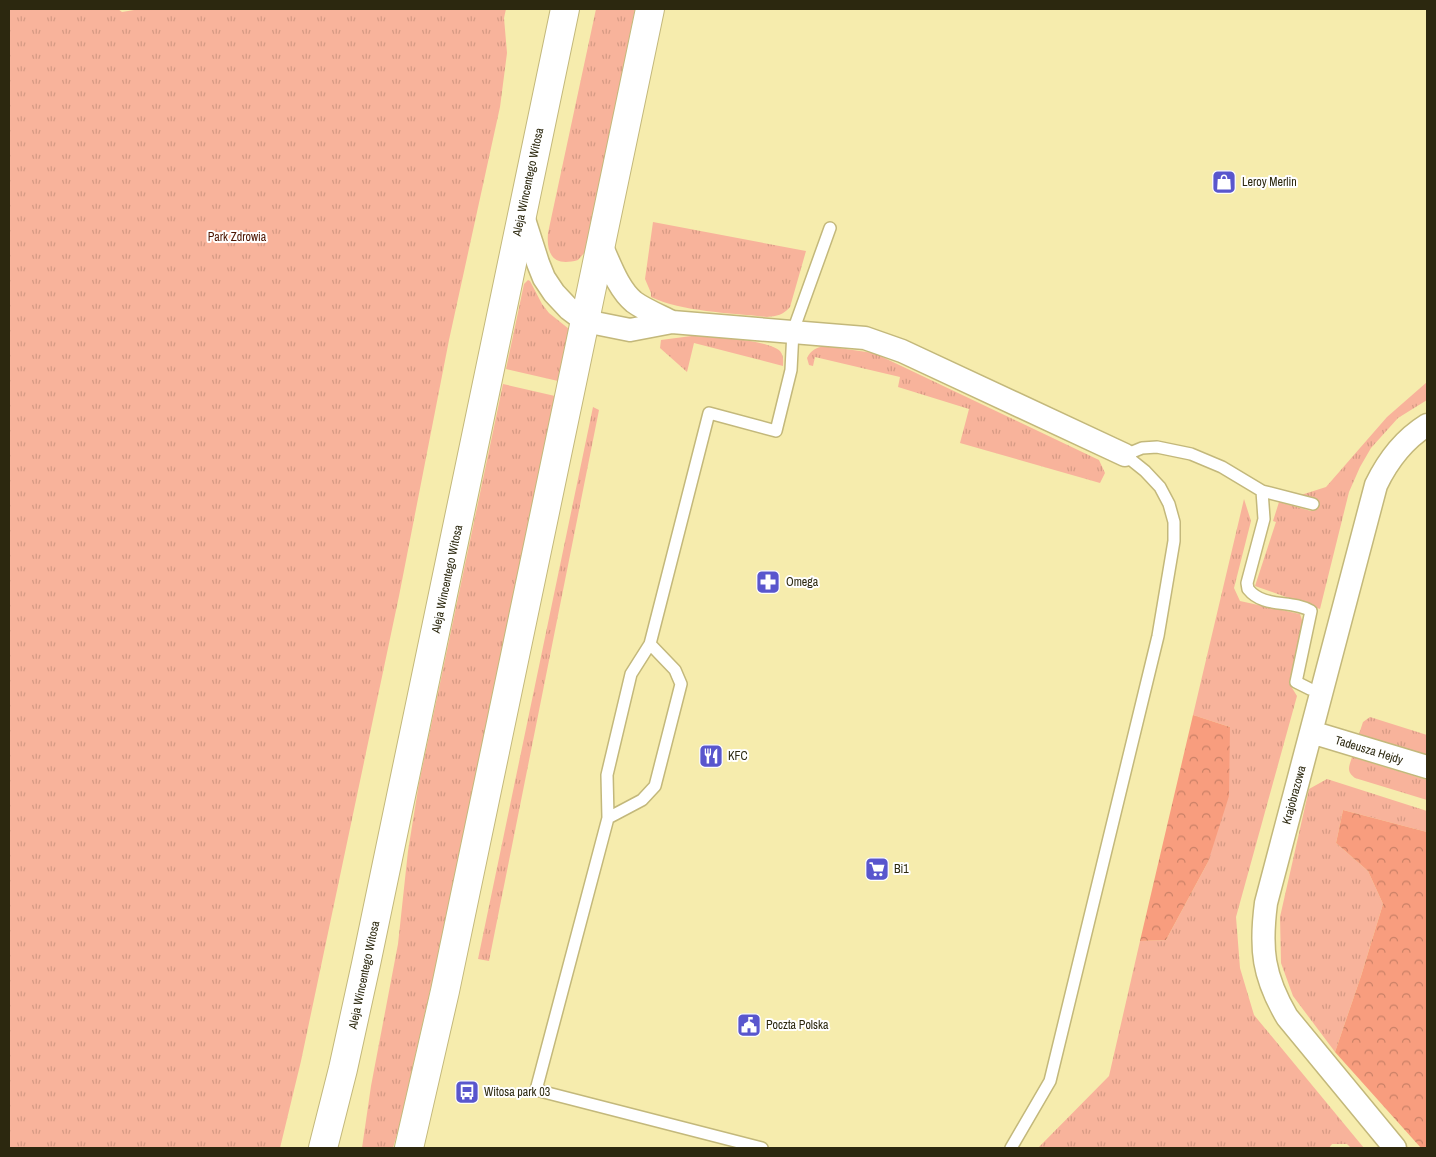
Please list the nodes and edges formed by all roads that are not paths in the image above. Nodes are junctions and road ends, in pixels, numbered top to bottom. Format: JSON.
{"nodes":[{"id":1,"x":565,"y":9,"type":"edge"},
{"id":2,"x":650,"y":9,"type":"edge"},
{"id":3,"x":522,"y":212,"type":"junction"},
{"id":4,"x":830,"y":228,"type":"dead end"},
{"id":5,"x":601,"y":245,"type":"junction"},
{"id":6,"x":585,"y":321,"type":"junction"},
{"id":7,"x":672,"y":322,"type":"junction"},
{"id":8,"x":793,"y":331,"type":"junction"},
{"id":9,"x":1427,"y":425,"type":"edge"},
{"id":10,"x":1125,"y":455,"type":"junction"},
{"id":11,"x":1262,"y":491,"type":"junction"},
{"id":12,"x":1312,"y":504,"type":"dead end"},
{"id":13,"x":650,"y":644,"type":"junction"},
{"id":14,"x":1310,"y":689,"type":"dead end"},
{"id":15,"x":1311,"y":732,"type":"junction"},
{"id":16,"x":1427,"y":767,"type":"edge"},
{"id":17,"x":608,"y":818,"type":"junction"},
{"id":18,"x":323,"y":1148,"type":"edge"},
{"id":19,"x":408,"y":1148,"type":"edge"},
{"id":20,"x":762,"y":1148,"type":"edge"},
{"id":21,"x":1011,"y":1148,"type":"edge"},
{"id":22,"x":1395,"y":1148,"type":"edge"}],
"edges":[{"from":1,"to":3,"type":"main road","name":"Aleja Wincentego Witosa"},
{"from":2,"to":5,"type":"main road"},
{"from":3,"to":6,"type":"street"},
{"from":3,"to":18,"type":"main road","name":"Aleja Wincentego Witosa"},
{"from":4,"to":8,"type":"lane"},
{"from":5,"to":6,"type":"main road"},
{"from":5,"to":7,"type":"street"},
{"from":6,"to":7,"type":"street"},
{"from":6,"to":19,"type":"main road"},
{"from":7,"to":8,"type":"street"},
{"from":8,"to":10,"type":"street"},
{"from":8,"to":13,"type":"lane"},
{"from":9,"to":15,"type":"street","name":"Krajobrazowa"},
{"from":10,"to":11,"type":"lane"},
{"from":10,"to":21,"type":"lane"},
{"from":11,"to":12,"type":"lane"},
{"from":11,"to":14,"type":"lane"},
{"from":13,"to":17,"type":"lane"},
{"from":13,"to":17,"type":"lane"},
{"from":15,"to":16,"type":"street","name":"Tadeusza Hejdy"},
{"from":15,"to":22,"type":"street","name":"Krajobrazowa"},
{"from":17,"to":20,"type":"lane"}]}
